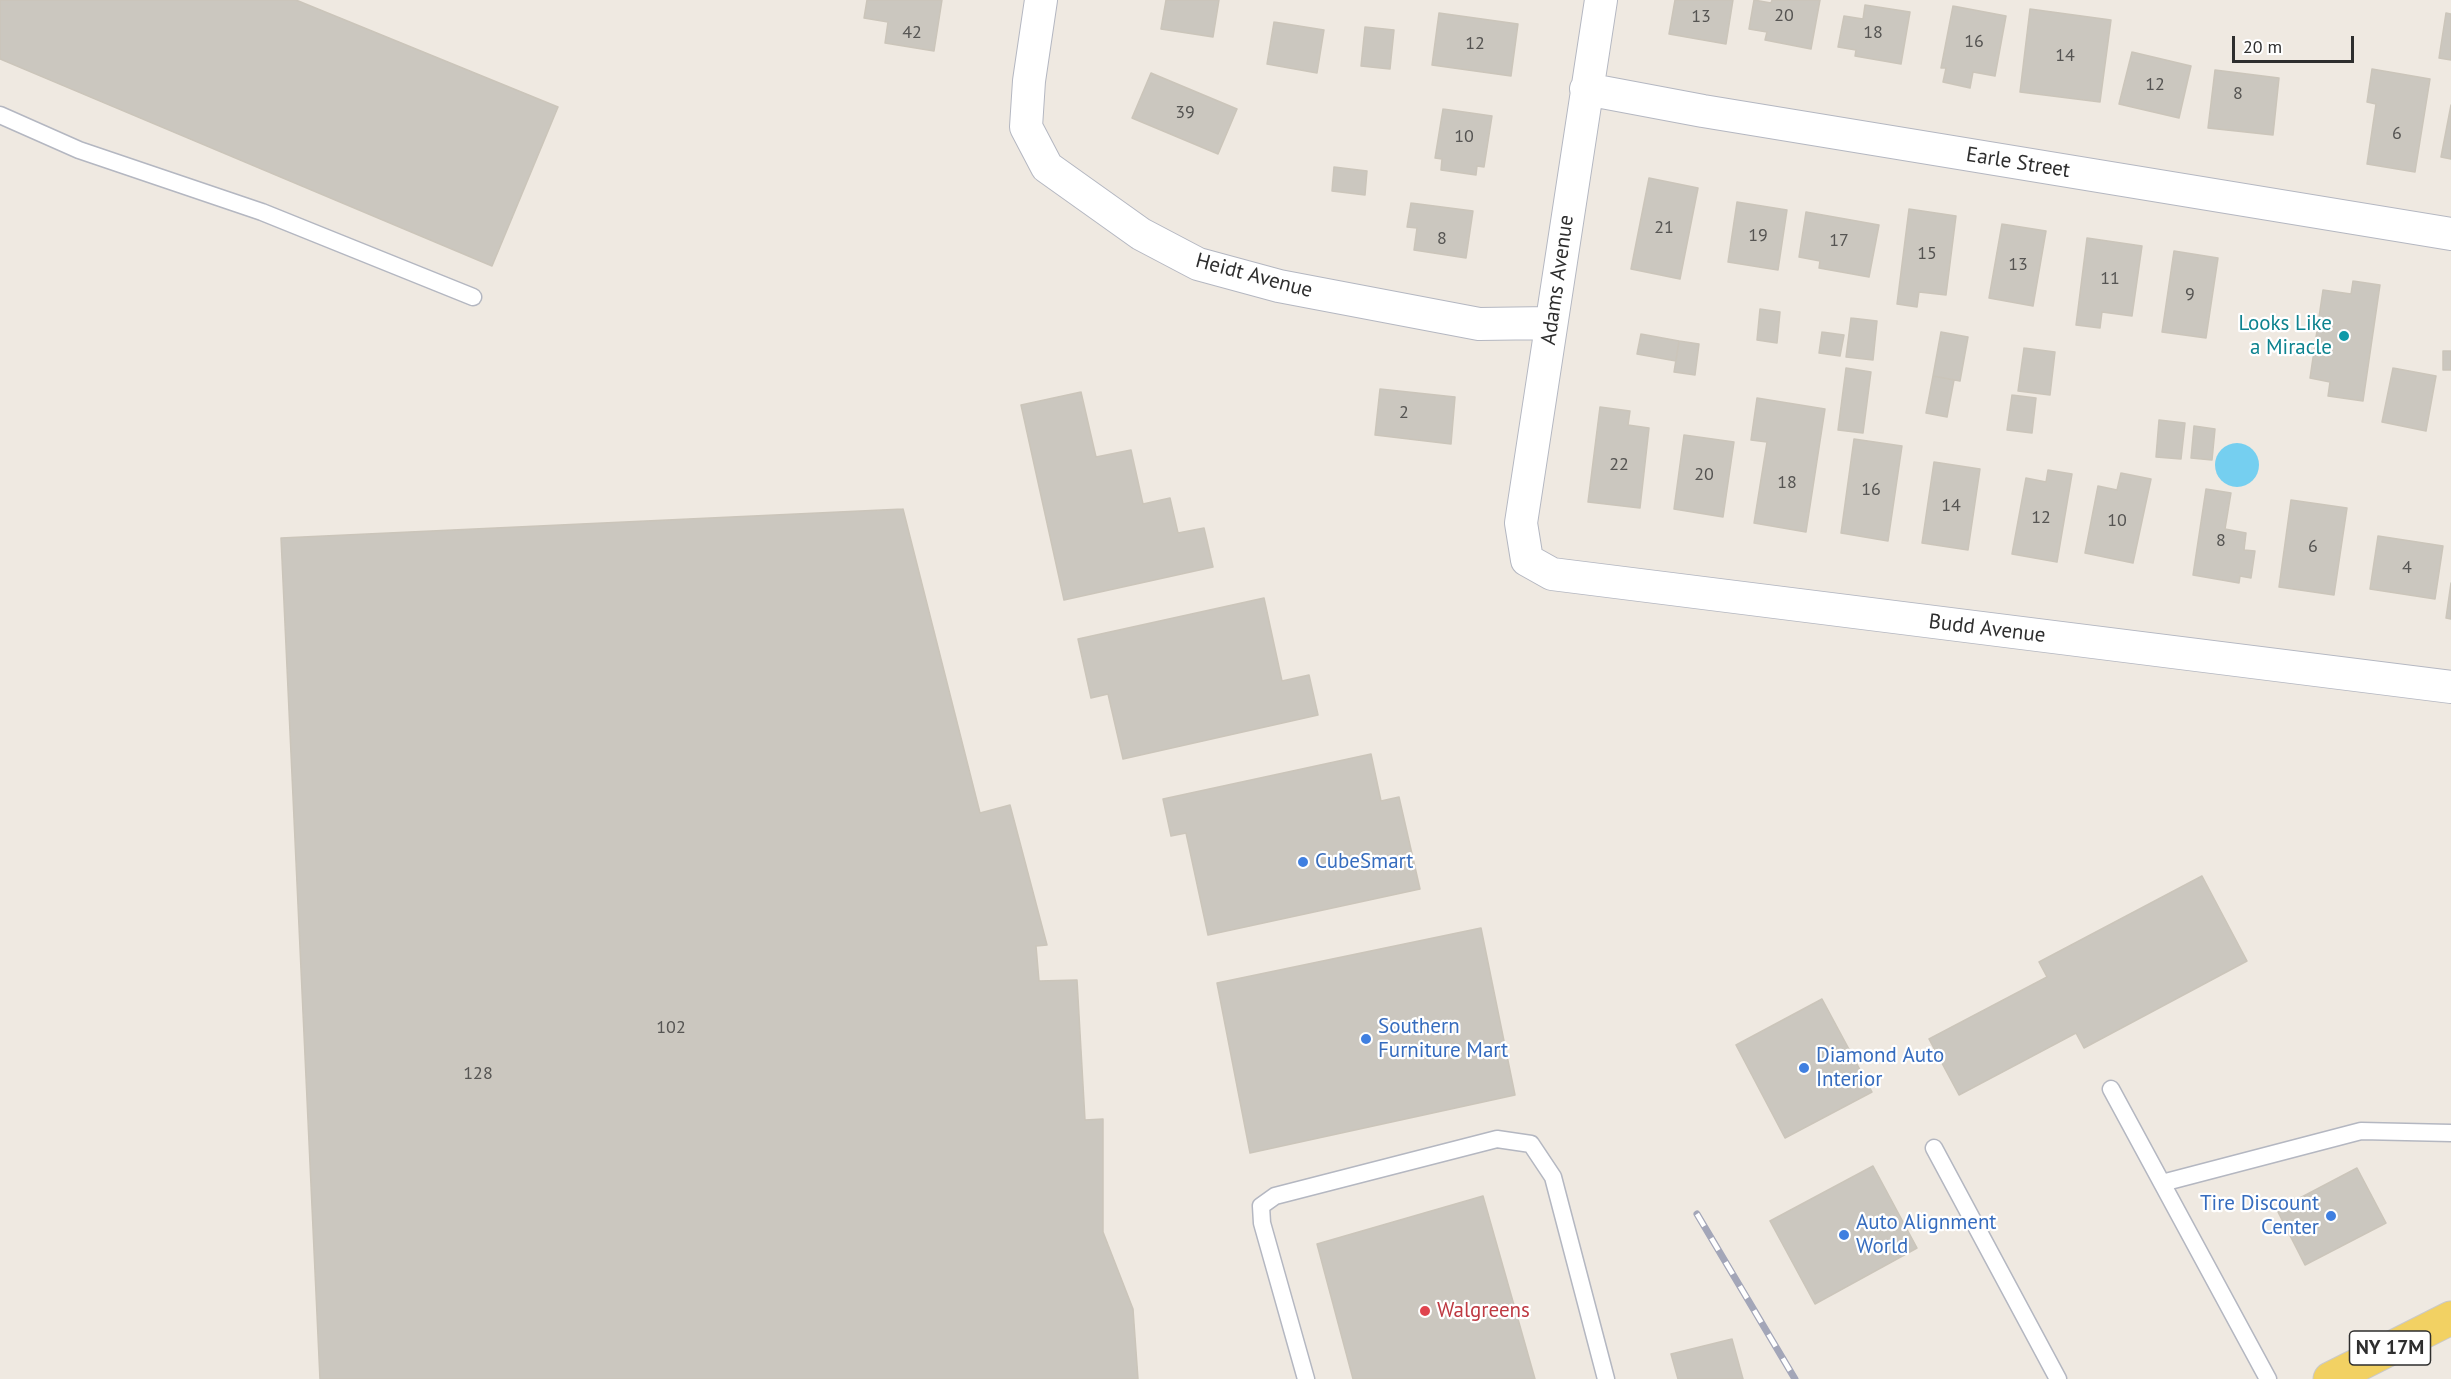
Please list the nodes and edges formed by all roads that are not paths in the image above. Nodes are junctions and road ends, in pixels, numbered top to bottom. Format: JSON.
{"nodes":[{"id":1,"x":1041,"y":0,"type":"edge"},
{"id":2,"x":1601,"y":0,"type":"edge"},
{"id":3,"x":1586,"y":89,"type":"junction"},
{"id":4,"x":0,"y":115,"type":"edge"},
{"id":5,"x":2451,"y":234,"type":"edge"},
{"id":6,"x":474,"y":297,"type":"dead end"},
{"id":7,"x":1551,"y":323,"type":"junction"},
{"id":8,"x":1527,"y":560,"type":"joint"},
{"id":9,"x":2451,"y":687,"type":"edge"},
{"id":10,"x":2111,"y":1089,"type":"dead end"},
{"id":11,"x":2451,"y":1133,"type":"edge"},
{"id":12,"x":1934,"y":1148,"type":"dead end"},
{"id":13,"x":2162,"y":1183,"type":"junction"},
{"id":14,"x":2451,"y":1318,"type":"edge"},
{"id":15,"x":1306,"y":1379,"type":"edge"},
{"id":16,"x":1606,"y":1379,"type":"edge"},
{"id":17,"x":2058,"y":1379,"type":"edge"},
{"id":18,"x":2268,"y":1379,"type":"edge"},
{"id":19,"x":2330,"y":1379,"type":"edge"}],
"edges":[{"from":1,"to":7,"type":"street","name":"Heidt Avenue"},
{"from":2,"to":3,"type":"street","name":"Adams Avenue"},
{"from":3,"to":5,"type":"street","name":"Earle Street"},
{"from":3,"to":7,"type":"street","name":"Adams Avenue"},
{"from":4,"to":6,"type":"lane"},
{"from":7,"to":8,"type":"street","name":"Adams Avenue"},
{"from":8,"to":9,"type":"street","name":"Budd Avenue"},
{"from":10,"to":13,"type":"lane"},
{"from":11,"to":13,"type":"lane"},
{"from":12,"to":17,"type":"lane"},
{"from":13,"to":18,"type":"lane"},
{"from":14,"to":19,"type":"main road","number":"NY 17M"},
{"from":15,"to":16,"type":"lane"}]}
